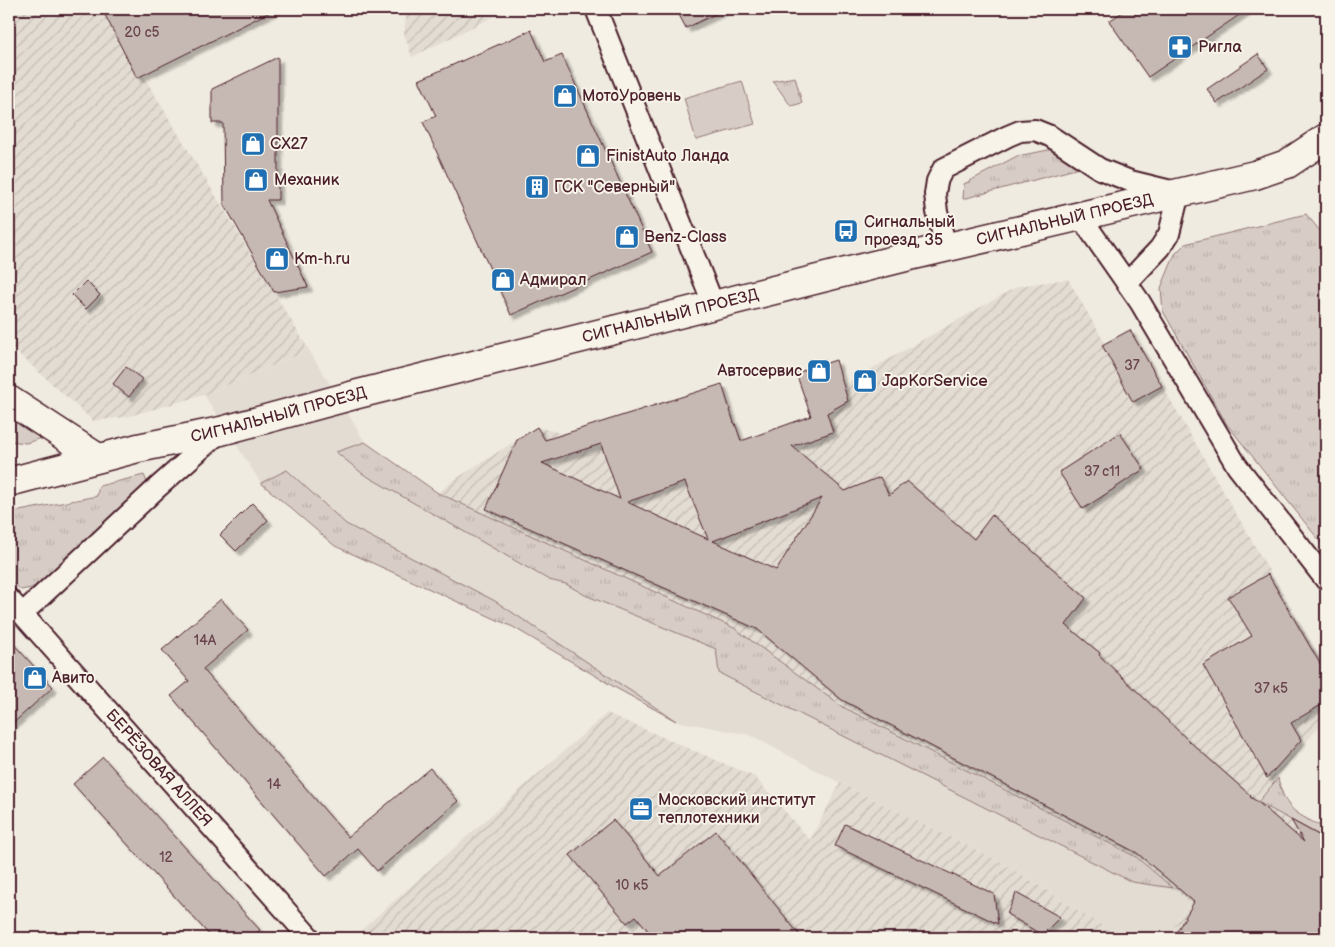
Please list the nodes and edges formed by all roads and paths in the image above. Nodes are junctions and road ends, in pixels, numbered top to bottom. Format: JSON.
{"nodes":[{"id":1,"x":596,"y":9,"type":"edge"},
{"id":2,"x":1326,"y":138,"type":"edge"},
{"id":3,"x":1179,"y":193,"type":"junction"},
{"id":4,"x":1080,"y":216,"type":"junction"},
{"id":5,"x":946,"y":247,"type":"junction"},
{"id":6,"x":1127,"y":283,"type":"junction"},
{"id":7,"x":714,"y":306,"type":"junction"},
{"id":8,"x":9,"y":400,"type":"edge"},
{"id":9,"x":221,"y":431,"type":"junction"},
{"id":10,"x":98,"y":458,"type":"junction"},
{"id":11,"x":9,"y":482,"type":"edge"},
{"id":12,"x":1326,"y":580,"type":"edge"},
{"id":13,"x":9,"y":599,"type":"edge"},
{"id":14,"x":22,"y":614,"type":"junction"},
{"id":15,"x":310,"y":938,"type":"edge"}],
"edges":[{"from":1,"to":7,"type":"street"},
{"from":2,"to":3,"type":"main road","name":"СИГНАЛЬНЫЙ ПРОЕЗД"},
{"from":3,"to":4,"type":"main road","name":"СИГНАЛЬНЫЙ ПРОЕЗД"},
{"from":3,"to":5,"type":"street"},
{"from":3,"to":6,"type":"street"},
{"from":4,"to":5,"type":"main road","name":"СИГНАЛЬНЫЙ ПРОЕЗД"},
{"from":4,"to":6,"type":"street"},
{"from":5,"to":7,"type":"main road","name":"СИГНАЛЬНЫЙ ПРОЕЗД"},
{"from":6,"to":12,"type":"street"},
{"from":7,"to":9,"type":"main road","name":"СИГНАЛЬНЫЙ ПРОЕЗД"},
{"from":8,"to":10,"type":"main road"},
{"from":9,"to":10,"type":"main road","name":"СИГНАЛЬНЫЙ ПРОЕЗД"},
{"from":9,"to":14,"type":"street"},
{"from":10,"to":11,"type":"main road","name":"СИГНАЛЬНЫЙ ПРОЕЗД"},
{"from":13,"to":14,"type":"street","name":"БЕРЁЗОВАЯ АЛЛЕЯ"},
{"from":14,"to":15,"type":"street","name":"БЕРЁЗОВАЯ АЛЛЕЯ"}]}
